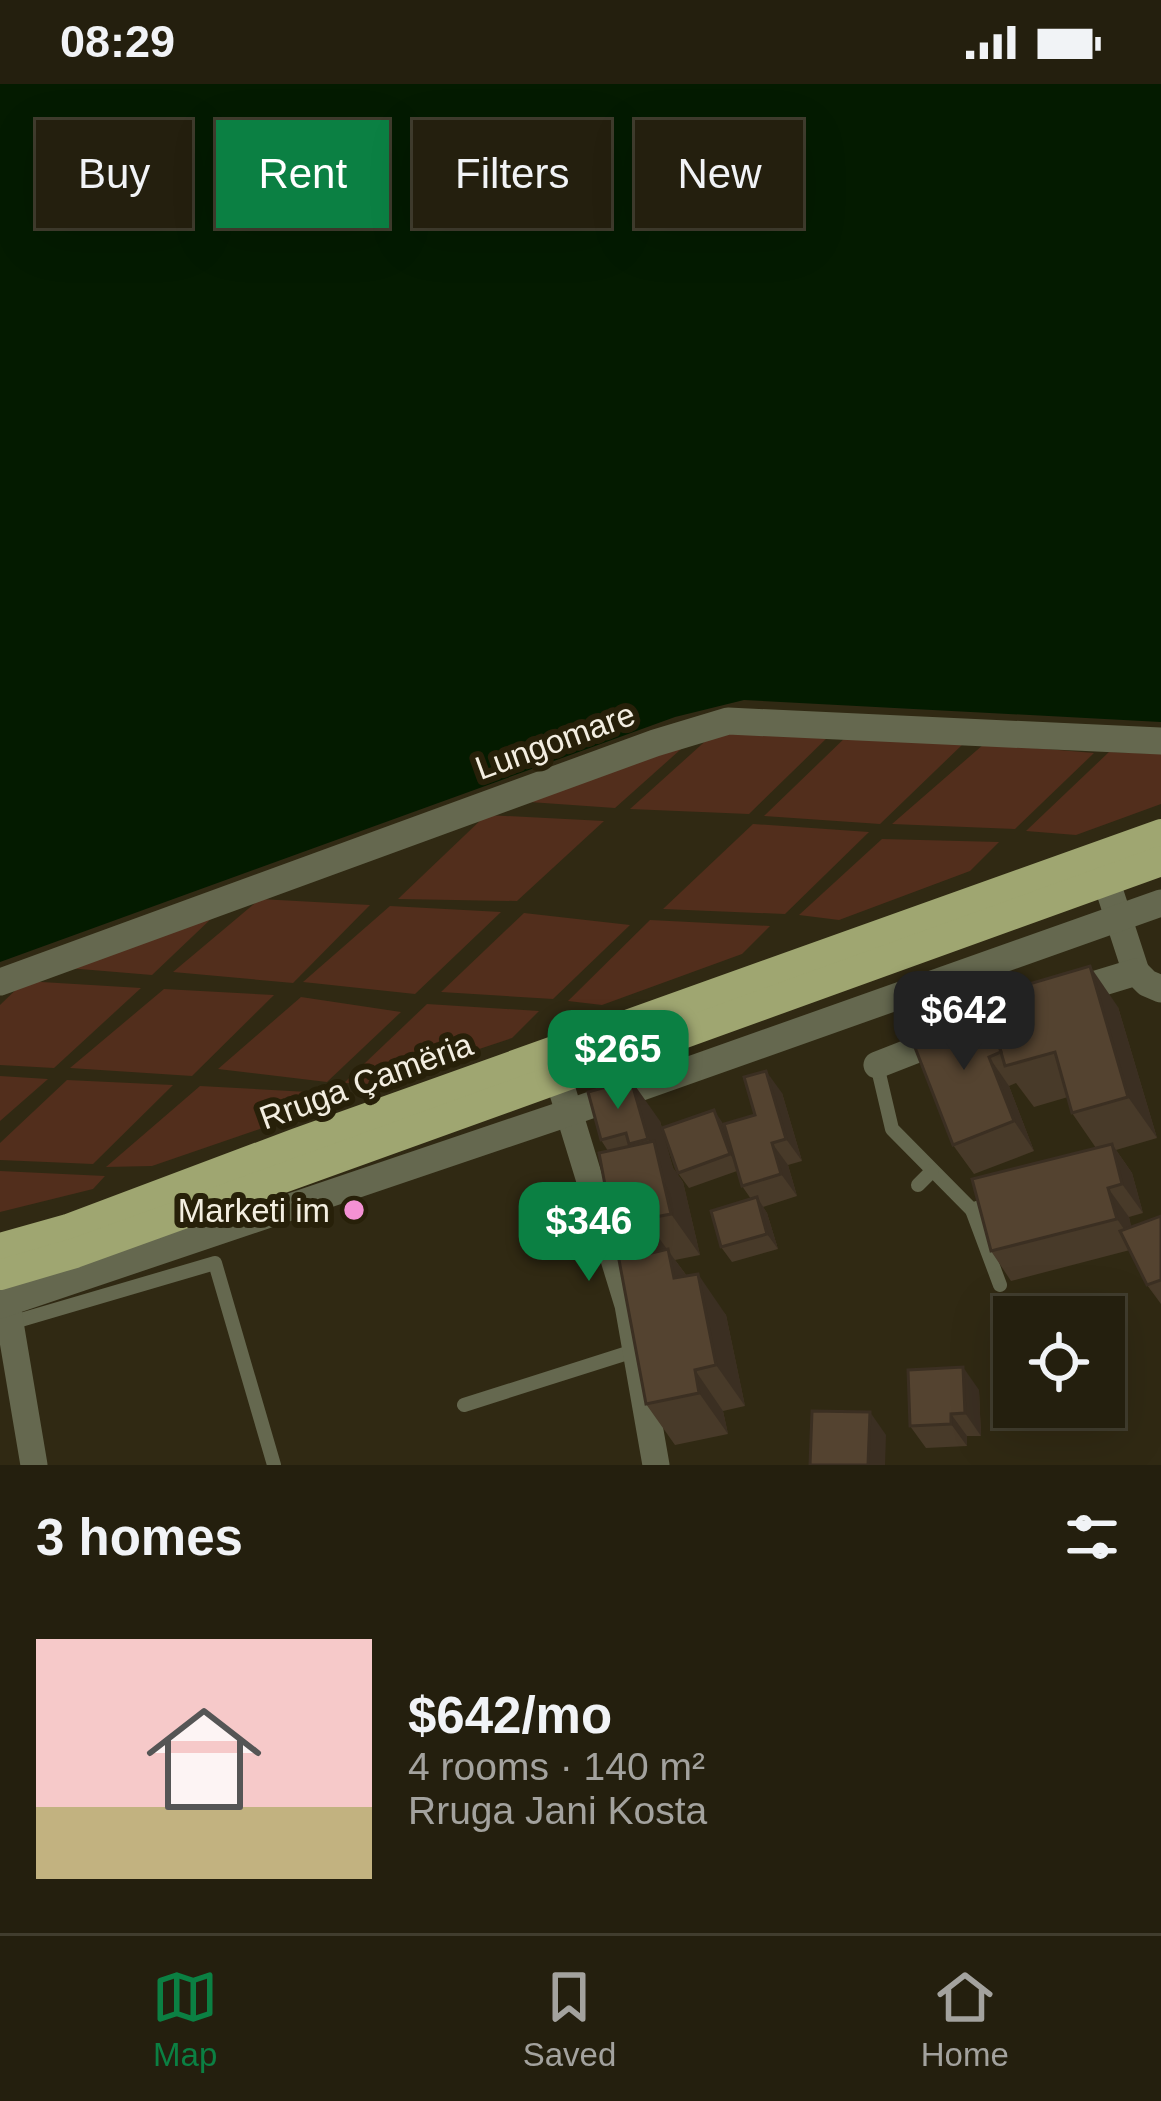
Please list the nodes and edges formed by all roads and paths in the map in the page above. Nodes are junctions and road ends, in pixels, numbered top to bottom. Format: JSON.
{"nodes":[{"id":1,"x":1161,"y":741,"type":"edge"},
{"id":2,"x":1161,"y":834,"type":"edge"},
{"id":3,"x":1161,"y":861,"type":"edge"},
{"id":4,"x":1106,"y":880,"type":"junction"},
{"id":5,"x":1161,"y":903,"type":"edge"},
{"id":6,"x":1118,"y":918,"type":"junction"},
{"id":7,"x":1136,"y":972,"type":"junction"},
{"id":8,"x":0,"y":982,"type":"edge"},
{"id":9,"x":1161,"y":989,"type":"edge"},
{"id":10,"x":1035,"y":1004,"type":"edge"},
{"id":11,"x":970,"y":1028,"type":"edge"},
{"id":12,"x":877,"y":1065,"type":"joint"},
{"id":13,"x":561,"y":1084,"type":"junction"},
{"id":14,"x":932,"y":1171,"type":"junction"},
{"id":15,"x":918,"y":1185,"type":"dead end"},
{"id":16,"x":1012,"y":1193,"type":"edge"},
{"id":17,"x":972,"y":1210,"type":"junction"},
{"id":18,"x":1000,"y":1285,"type":"dead end"},
{"id":19,"x":2,"y":1290,"type":"edge"},
{"id":20,"x":637,"y":1350,"type":"junction"},
{"id":21,"x":464,"y":1405,"type":"dead end"},
{"id":22,"x":34,"y":1465,"type":"edge"},
{"id":23,"x":274,"y":1465,"type":"edge"},
{"id":24,"x":656,"y":1465,"type":"edge"}],
"edges":[{"from":1,"to":8,"type":"street","name":"Lungomare"},
{"from":2,"to":13,"type":"main road","name":"Rruga Çamëria"},
{"from":3,"to":4,"type":"main road","name":"Rruga Çamëria"},
{"from":4,"to":6,"type":"street"},
{"from":4,"to":13,"type":"main road","name":"Rruga Çamëria"},
{"from":5,"to":6,"type":"street"},
{"from":6,"to":7,"type":"street"},
{"from":6,"to":13,"type":"street"},
{"from":7,"to":9,"type":"street"},
{"from":7,"to":10,"type":"street"},
{"from":11,"to":12,"type":"street"},
{"from":12,"to":14,"type":"lane"},
{"from":13,"to":19,"type":"main road","name":"Rruga Çamëria"},
{"from":13,"to":19,"type":"main road","name":"Rruga Çamëria"},
{"from":13,"to":20,"type":"street"},
{"from":14,"to":15,"type":"lane"},
{"from":14,"to":17,"type":"lane"},
{"from":16,"to":17,"type":"lane"},
{"from":17,"to":18,"type":"lane"},
{"from":19,"to":22,"type":"street"},
{"from":19,"to":23,"type":"lane"},
{"from":20,"to":21,"type":"lane"},
{"from":20,"to":24,"type":"street"}]}
